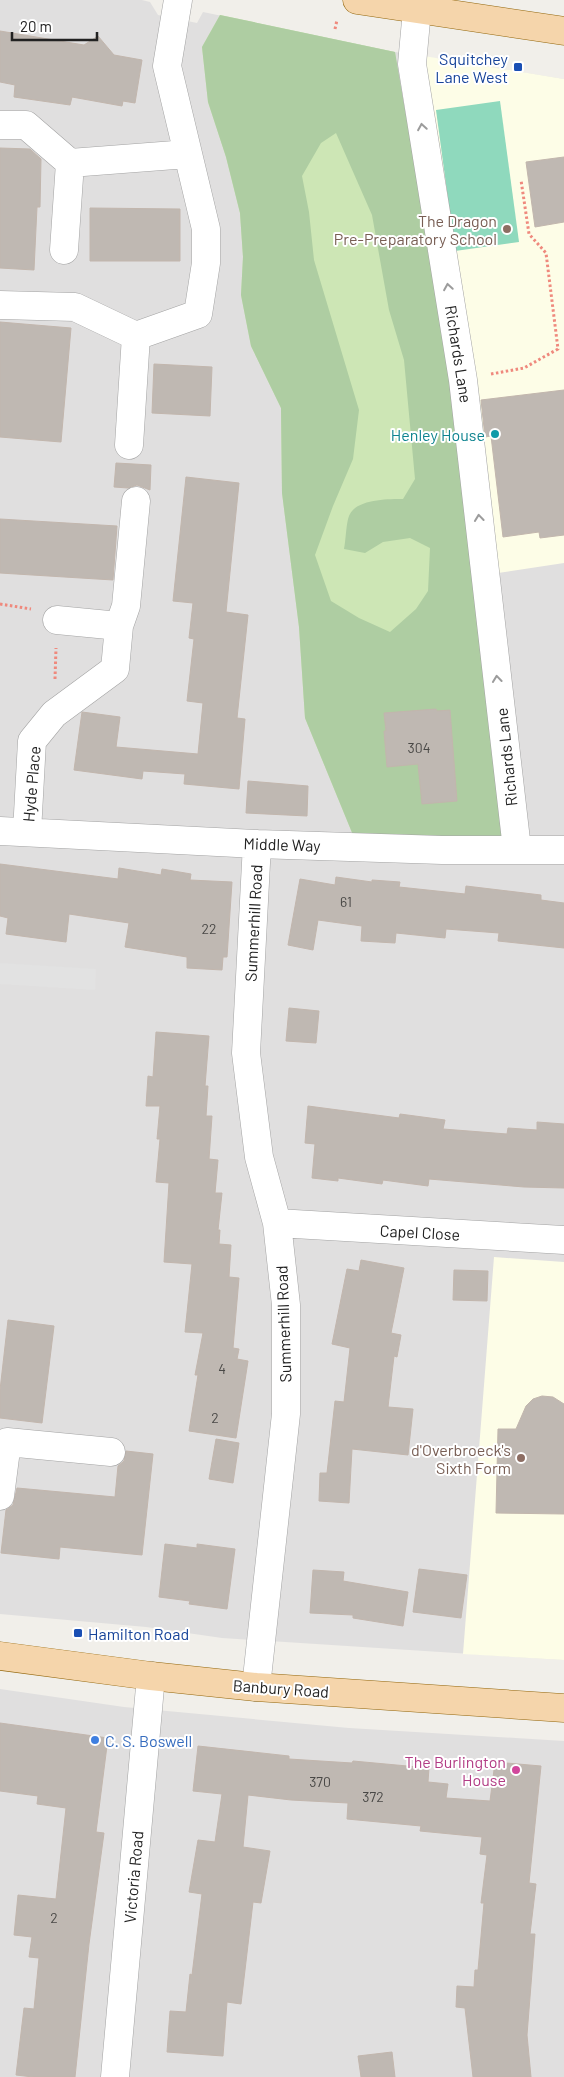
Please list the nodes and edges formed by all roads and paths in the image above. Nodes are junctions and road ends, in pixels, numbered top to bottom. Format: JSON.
{"nodes":[{"id":1,"x":178,"y":0,"type":"edge"},
{"id":2,"x":356,"y":0,"type":"edge"},
{"id":3,"x":417,"y":10,"type":"junction"},
{"id":4,"x":564,"y":32,"type":"edge"},
{"id":5,"x":0,"y":125,"type":"edge"},
{"id":6,"x":188,"y":154,"type":"junction"},
{"id":7,"x":70,"y":163,"type":"junction"},
{"id":8,"x":521,"y":180,"type":"dead end"},
{"id":9,"x":64,"y":250,"type":"dead end"},
{"id":10,"x":0,"y":305,"type":"edge"},
{"id":11,"x":136,"y":336,"type":"junction"},
{"id":12,"x":464,"y":380,"type":"junction"},
{"id":13,"x":128,"y":445,"type":"dead end"},
{"id":14,"x":136,"y":501,"type":"dead end"},
{"id":15,"x":57,"y":620,"type":"joint"},
{"id":16,"x":119,"y":626,"type":"junction"},
{"id":17,"x":54,"y":714,"type":"junction"},
{"id":18,"x":0,"y":831,"type":"edge"},
{"id":19,"x":27,"y":832,"type":"junction"},
{"id":20,"x":257,"y":844,"type":"junction"},
{"id":21,"x":517,"y":849,"type":"junction"},
{"id":22,"x":564,"y":850,"type":"edge"},
{"id":23,"x":277,"y":1223,"type":"junction"},
{"id":24,"x":564,"y":1240,"type":"edge"},
{"id":25,"x":111,"y":1452,"type":"dead end"},
{"id":26,"x":0,"y":1496,"type":"edge"},
{"id":27,"x":1,"y":1651,"type":"edge"},
{"id":28,"x":150,"y":1676,"type":"junction"},
{"id":29,"x":256,"y":1687,"type":"junction"},
{"id":30,"x":564,"y":1708,"type":"edge"},
{"id":31,"x":115,"y":2077,"type":"edge"}],
"edges":[{"from":1,"to":6,"type":"street"},
{"from":2,"to":3,"type":"main road"},
{"from":3,"to":4,"type":"main road"},
{"from":12,"to":3,"type":"street","name":"Richards Lane","one_way":true},
{"from":5,"to":7,"type":"street"},
{"from":6,"to":7,"type":"street"},
{"from":6,"to":11,"type":"street"},
{"from":7,"to":9,"type":"street"},
{"from":8,"to":12,"type":"path"},
{"from":10,"to":11,"type":"street"},
{"from":11,"to":13,"type":"street"},
{"from":21,"to":12,"type":"street","name":"Richards Lane","one_way":true},
{"from":14,"to":16,"type":"street","name":"Hyde Place"},
{"from":15,"to":16,"type":"street"},
{"from":15,"to":17,"type":"path"},
{"from":16,"to":17,"type":"street","name":"Hyde Place"},
{"from":17,"to":19,"type":"street","name":"Hyde Place"},
{"from":18,"to":19,"type":"street","name":"Middle Way"},
{"from":19,"to":20,"type":"street","name":"Middle Way"},
{"from":20,"to":21,"type":"street","name":"Middle Way"},
{"from":20,"to":23,"type":"street","name":"Summerhill Road"},
{"from":21,"to":22,"type":"street","name":"Middle Way"},
{"from":23,"to":24,"type":"street","name":"Capel Close"},
{"from":23,"to":29,"type":"street","name":"Summerhill Road"},
{"from":25,"to":26,"type":"street"},
{"from":27,"to":28,"type":"main road","name":"Banbury Road"},
{"from":28,"to":29,"type":"main road","name":"Banbury Road"},
{"from":28,"to":31,"type":"street","name":"Victoria Road"},
{"from":29,"to":30,"type":"main road","name":"Banbury Road"}]}
